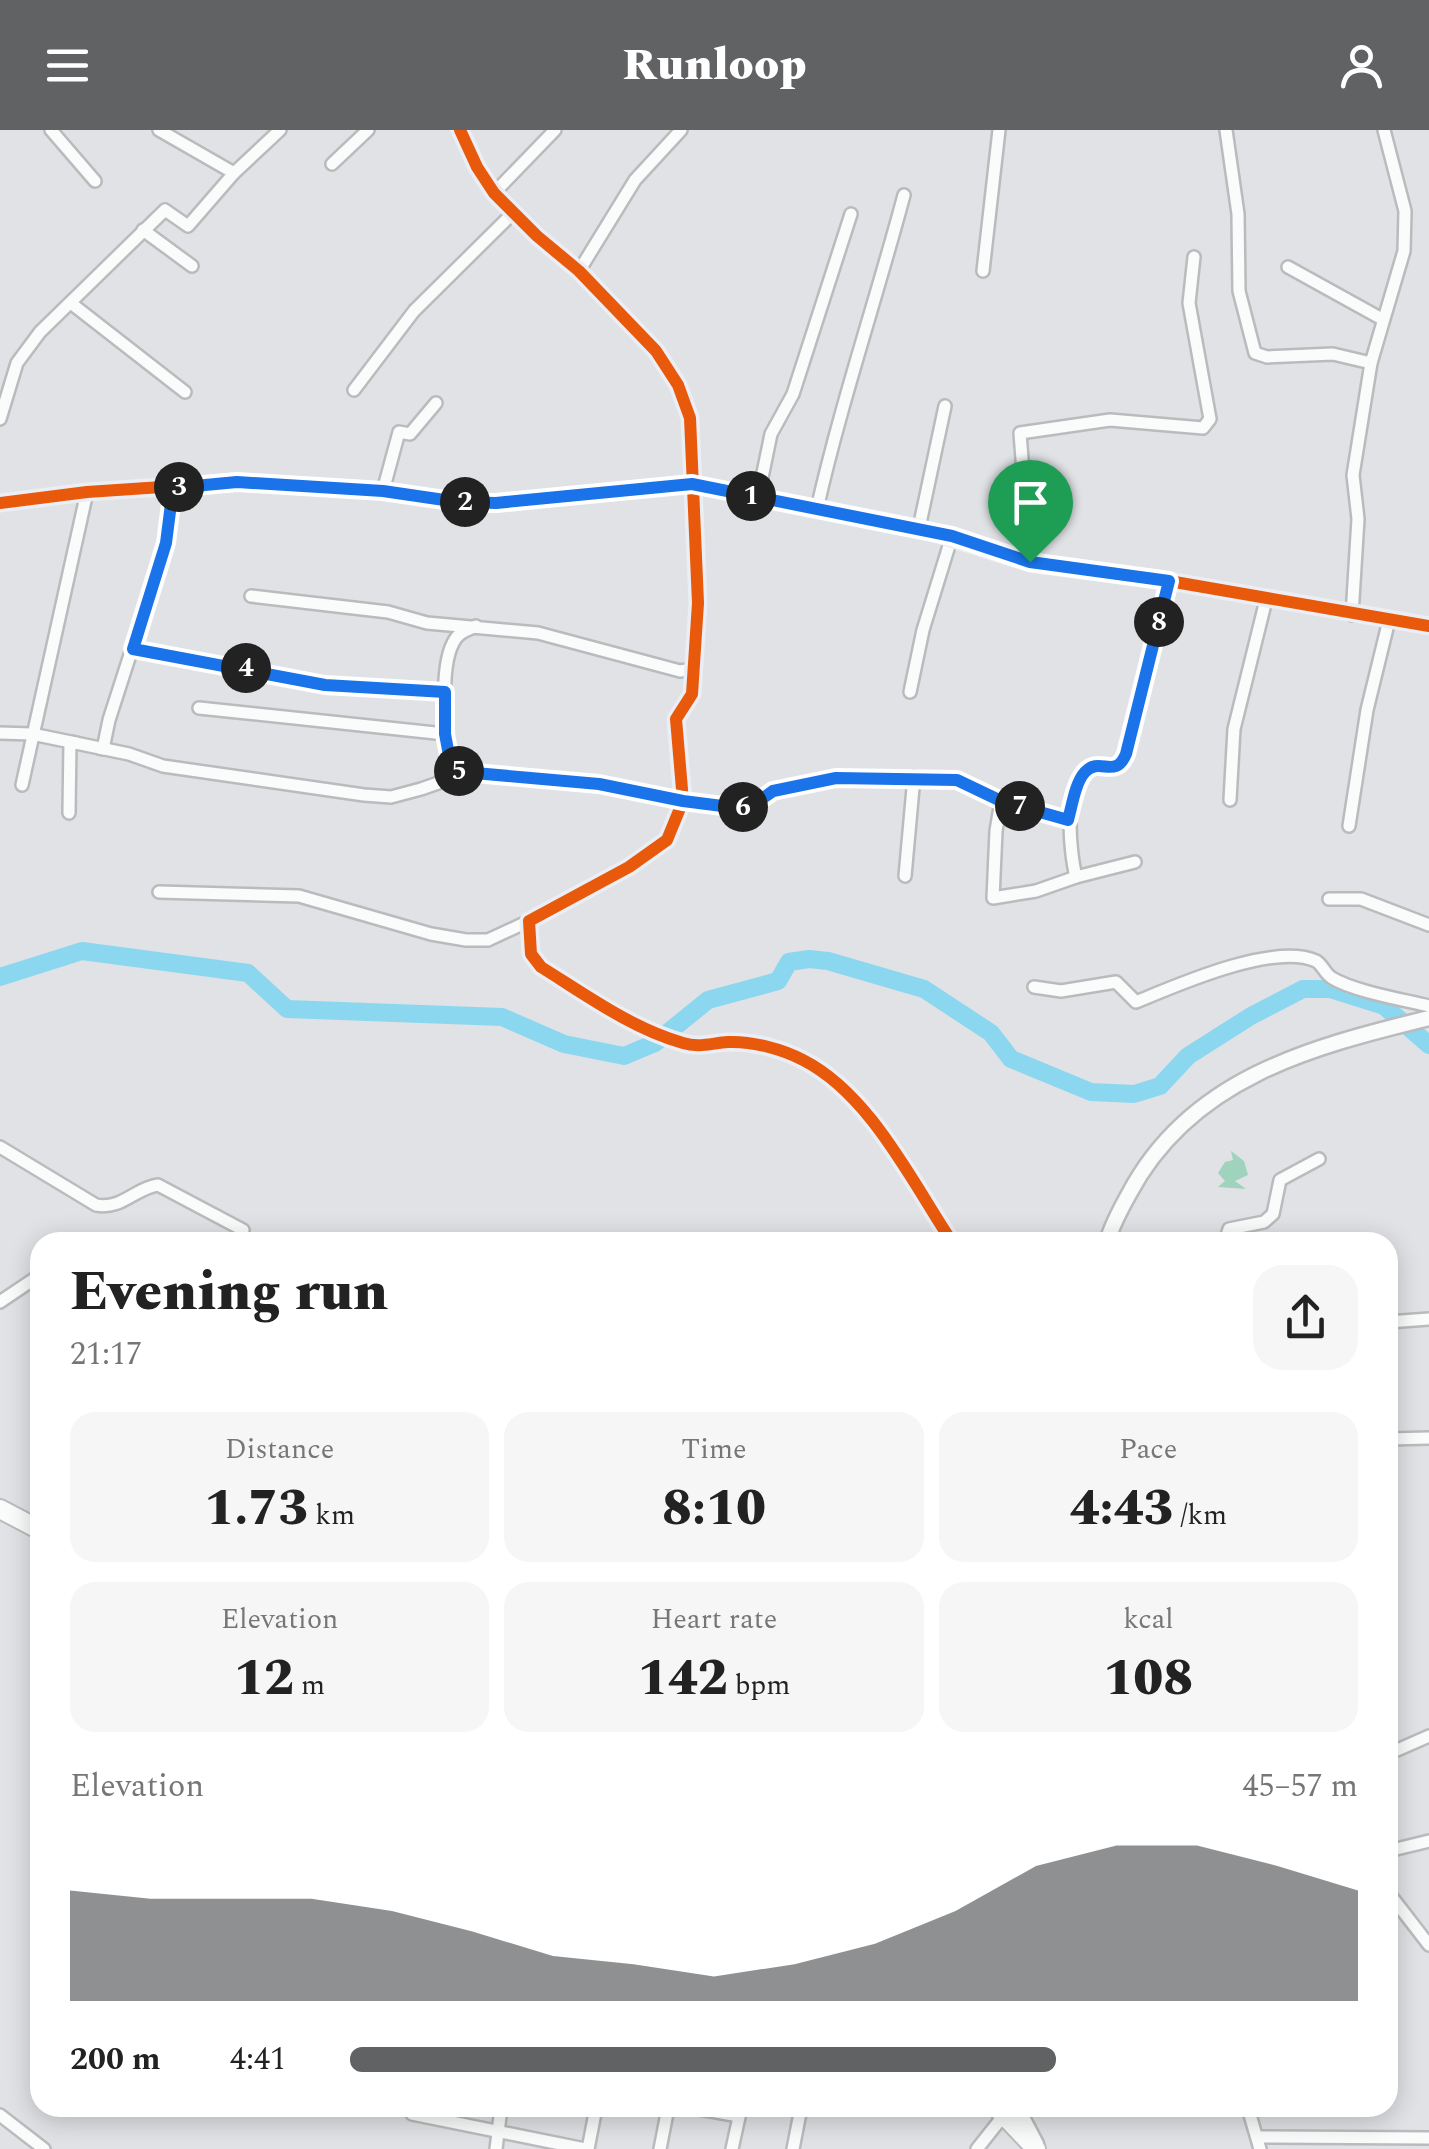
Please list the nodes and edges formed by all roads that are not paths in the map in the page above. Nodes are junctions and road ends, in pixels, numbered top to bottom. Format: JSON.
{"nodes":[{"id":1,"x":51,"y":130,"type":"edge"},
{"id":2,"x":160,"y":130,"type":"edge"},
{"id":3,"x":280,"y":130,"type":"edge"},
{"id":4,"x":368,"y":130,"type":"edge"},
{"id":5,"x":460,"y":130,"type":"edge"},
{"id":6,"x":555,"y":130,"type":"edge"},
{"id":7,"x":680,"y":130,"type":"edge"},
{"id":8,"x":999,"y":130,"type":"edge"},
{"id":9,"x":1226,"y":130,"type":"edge"},
{"id":10,"x":1384,"y":130,"type":"edge"},
{"id":11,"x":332,"y":164,"type":"dead end"},
{"id":12,"x":234,"y":173,"type":"junction"},
{"id":13,"x":96,"y":181,"type":"dead end"},
{"id":14,"x":494,"y":193,"type":"junction"},
{"id":15,"x":904,"y":194,"type":"dead end"},
{"id":16,"x":514,"y":212,"type":"junction"},
{"id":17,"x":851,"y":214,"type":"dead end"},
{"id":18,"x":142,"y":230,"type":"junction"},
{"id":19,"x":1194,"y":257,"type":"dead end"},
{"id":20,"x":192,"y":266,"type":"dead end"},
{"id":21,"x":1288,"y":266,"type":"dead end"},
{"id":22,"x":578,"y":271,"type":"junction"},
{"id":23,"x":983,"y":272,"type":"dead end"},
{"id":24,"x":72,"y":304,"type":"junction"},
{"id":25,"x":1382,"y":320,"type":"junction"},
{"id":26,"x":1371,"y":364,"type":"junction"},
{"id":27,"x":354,"y":390,"type":"dead end"},
{"id":28,"x":185,"y":392,"type":"dead end"},
{"id":29,"x":436,"y":404,"type":"dead end"},
{"id":30,"x":945,"y":406,"type":"dead end"},
{"id":31,"x":0,"y":419,"type":"edge"},
{"id":32,"x":692,"y":484,"type":"junction"},
{"id":33,"x":173,"y":488,"type":"junction"},
{"id":34,"x":383,"y":491,"type":"junction"},
{"id":35,"x":86,"y":492,"type":"junction"},
{"id":36,"x":758,"y":498,"type":"junction"},
{"id":37,"x":0,"y":503,"type":"edge"},
{"id":38,"x":817,"y":509,"type":"junction"},
{"id":39,"x":919,"y":528,"type":"junction"},
{"id":40,"x":952,"y":536,"type":"junction"},
{"id":41,"x":1030,"y":562,"type":"junction"},
{"id":42,"x":1169,"y":581,"type":"junction"},
{"id":43,"x":251,"y":596,"type":"dead end"},
{"id":44,"x":1266,"y":600,"type":"junction"},
{"id":45,"x":1352,"y":614,"type":"junction"},
{"id":46,"x":1389,"y":620,"type":"junction"},
{"id":47,"x":476,"y":626,"type":"junction"},
{"id":48,"x":1429,"y":626,"type":"edge"},
{"id":49,"x":133,"y":649,"type":"junction"},
{"id":50,"x":693,"y":669,"type":"junction"},
{"id":51,"x":445,"y":692,"type":"junction"},
{"id":52,"x":910,"y":692,"type":"dead end"},
{"id":53,"x":200,"y":708,"type":"dead end"},
{"id":54,"x":0,"y":733,"type":"edge"},
{"id":55,"x":32,"y":734,"type":"junction"},
{"id":56,"x":445,"y":734,"type":"junction"},
{"id":57,"x":70,"y":742,"type":"junction"},
{"id":58,"x":103,"y":749,"type":"junction"},
{"id":59,"x":452,"y":771,"type":"junction"},
{"id":60,"x":914,"y":777,"type":"junction"},
{"id":61,"x":22,"y":785,"type":"dead end"},
{"id":62,"x":1230,"y":800,"type":"dead end"},
{"id":63,"x":683,"y":801,"type":"junction"},
{"id":64,"x":1001,"y":801,"type":"junction"},
{"id":65,"x":68,"y":814,"type":"dead end"},
{"id":66,"x":1068,"y":820,"type":"junction"},
{"id":67,"x":1350,"y":826,"type":"dead end"},
{"id":68,"x":1135,"y":862,"type":"dead end"},
{"id":69,"x":905,"y":876,"type":"dead end"},
{"id":70,"x":1076,"y":877,"type":"junction"},
{"id":71,"x":158,"y":892,"type":"dead end"},
{"id":72,"x":1329,"y":899,"type":"dead end"},
{"id":73,"x":529,"y":921,"type":"junction"},
{"id":74,"x":1429,"y":926,"type":"edge"},
{"id":75,"x":1034,"y":987,"type":"dead end"},
{"id":76,"x":1429,"y":1006,"type":"edge"},
{"id":77,"x":1429,"y":1018,"type":"edge"},
{"id":78,"x":0,"y":1147,"type":"edge"},
{"id":79,"x":1319,"y":1159,"type":"dead end"},
{"id":80,"x":244,"y":1230,"type":"dead end"},
{"id":81,"x":945,"y":1232,"type":"edge"},
{"id":82,"x":1110,"y":1232,"type":"edge"},
{"id":83,"x":1228,"y":1232,"type":"edge"},
{"id":84,"x":30,"y":1282,"type":"edge"},
{"id":85,"x":0,"y":1302,"type":"edge"},
{"id":86,"x":1429,"y":1318,"type":"edge"},
{"id":87,"x":1398,"y":1321,"type":"edge"},
{"id":88,"x":1429,"y":1438,"type":"edge"},
{"id":89,"x":1398,"y":1440,"type":"edge"},
{"id":90,"x":0,"y":1509,"type":"edge"},
{"id":91,"x":30,"y":1525,"type":"edge"},
{"id":92,"x":1429,"y":1736,"type":"edge"},
{"id":93,"x":1398,"y":1750,"type":"edge"},
{"id":94,"x":1429,"y":1841,"type":"edge"},
{"id":95,"x":1398,"y":1849,"type":"edge"},
{"id":96,"x":1398,"y":1905,"type":"edge"},
{"id":97,"x":1429,"y":1945,"type":"edge"},
{"id":98,"x":0,"y":2114,"type":"edge"},
{"id":99,"x":427,"y":2117,"type":"edge"},
{"id":100,"x":499,"y":2117,"type":"edge"},
{"id":101,"x":594,"y":2117,"type":"edge"},
{"id":102,"x":666,"y":2117,"type":"edge"},
{"id":103,"x":739,"y":2117,"type":"edge"},
{"id":104,"x":799,"y":2117,"type":"edge"},
{"id":105,"x":1001,"y":2117,"type":"edge"},
{"id":106,"x":1012,"y":2117,"type":"edge"},
{"id":107,"x":1251,"y":2117,"type":"edge"},
{"id":108,"x":496,"y":2131,"type":"junction"},
{"id":109,"x":1429,"y":2138,"type":"edge"},
{"id":110,"x":1259,"y":2143,"type":"edge"},
{"id":111,"x":44,"y":2149,"type":"edge"},
{"id":112,"x":496,"y":2149,"type":"edge"},
{"id":113,"x":586,"y":2149,"type":"edge"},
{"id":114,"x":660,"y":2149,"type":"edge"},
{"id":115,"x":732,"y":2149,"type":"edge"},
{"id":116,"x":793,"y":2149,"type":"edge"},
{"id":117,"x":977,"y":2149,"type":"edge"},
{"id":118,"x":1037,"y":2149,"type":"edge"}],
"edges":[{"from":1,"to":13,"type":"street"},
{"from":2,"to":12,"type":"street"},
{"from":3,"to":12,"type":"street"},
{"from":4,"to":11,"type":"street"},
{"from":5,"to":14,"type":"street"},
{"from":6,"to":14,"type":"street"},
{"from":7,"to":22,"type":"street"},
{"from":8,"to":23,"type":"street"},
{"from":9,"to":26,"type":"street"},
{"from":10,"to":25,"type":"street"},
{"from":12,"to":18,"type":"street"},
{"from":14,"to":16,"type":"street"},
{"from":15,"to":38,"type":"street"},
{"from":16,"to":22,"type":"street"},
{"from":16,"to":27,"type":"street"},
{"from":17,"to":36,"type":"street"},
{"from":18,"to":20,"type":"street"},
{"from":18,"to":24,"type":"street"},
{"from":19,"to":41,"type":"street"},
{"from":21,"to":25,"type":"street"},
{"from":22,"to":32,"type":"street"},
{"from":24,"to":28,"type":"street"},
{"from":24,"to":31,"type":"street"},
{"from":25,"to":26,"type":"street"},
{"from":26,"to":45,"type":"street"},
{"from":29,"to":34,"type":"street"},
{"from":30,"to":39,"type":"street"},
{"from":32,"to":34,"type":"street"},
{"from":32,"to":36,"type":"street"},
{"from":32,"to":50,"type":"street"},
{"from":33,"to":34,"type":"street"},
{"from":33,"to":35,"type":"street"},
{"from":33,"to":49,"type":"street"},
{"from":35,"to":37,"type":"street"},
{"from":35,"to":55,"type":"street"},
{"from":36,"to":38,"type":"street"},
{"from":38,"to":39,"type":"street"},
{"from":39,"to":40,"type":"street"},
{"from":40,"to":41,"type":"street"},
{"from":40,"to":52,"type":"street"},
{"from":41,"to":42,"type":"street"},
{"from":42,"to":44,"type":"street"},
{"from":42,"to":66,"type":"street"},
{"from":43,"to":47,"type":"street"},
{"from":44,"to":45,"type":"street"},
{"from":44,"to":62,"type":"street"},
{"from":45,"to":46,"type":"street"},
{"from":46,"to":48,"type":"street"},
{"from":46,"to":67,"type":"street"},
{"from":47,"to":50,"type":"street"},
{"from":47,"to":51,"type":"street"},
{"from":49,"to":51,"type":"street"},
{"from":49,"to":58,"type":"street"},
{"from":50,"to":63,"type":"street"},
{"from":51,"to":56,"type":"street"},
{"from":53,"to":56,"type":"street"},
{"from":54,"to":55,"type":"street"},
{"from":55,"to":57,"type":"street"},
{"from":55,"to":61,"type":"street"},
{"from":56,"to":59,"type":"street"},
{"from":57,"to":58,"type":"street"},
{"from":57,"to":65,"type":"street"},
{"from":58,"to":59,"type":"street"},
{"from":59,"to":63,"type":"street"},
{"from":60,"to":63,"type":"street"},
{"from":60,"to":64,"type":"street"},
{"from":60,"to":69,"type":"street"},
{"from":63,"to":73,"type":"street"},
{"from":64,"to":66,"type":"street"},
{"from":64,"to":70,"type":"street"},
{"from":66,"to":70,"type":"street"},
{"from":68,"to":70,"type":"street"},
{"from":71,"to":73,"type":"street"},
{"from":72,"to":74,"type":"street"},
{"from":73,"to":81,"type":"street"},
{"from":75,"to":76,"type":"street"},
{"from":77,"to":82,"type":"street"},
{"from":78,"to":80,"type":"street"},
{"from":79,"to":83,"type":"street"},
{"from":84,"to":85,"type":"street"},
{"from":86,"to":87,"type":"street"},
{"from":88,"to":89,"type":"street"},
{"from":90,"to":91,"type":"main road"},
{"from":92,"to":93,"type":"street"},
{"from":94,"to":95,"type":"street"},
{"from":96,"to":97,"type":"street"},
{"from":98,"to":111,"type":"street"},
{"from":99,"to":108,"type":"street"},
{"from":100,"to":108,"type":"street"},
{"from":101,"to":113,"type":"street"},
{"from":102,"to":114,"type":"street"},
{"from":103,"to":115,"type":"street"},
{"from":104,"to":116,"type":"street"},
{"from":105,"to":117,"type":"street"},
{"from":106,"to":118,"type":"main road"},
{"from":107,"to":110,"type":"street"},
{"from":108,"to":112,"type":"street"},
{"from":108,"to":113,"type":"street"},
{"from":109,"to":110,"type":"street"}]}
